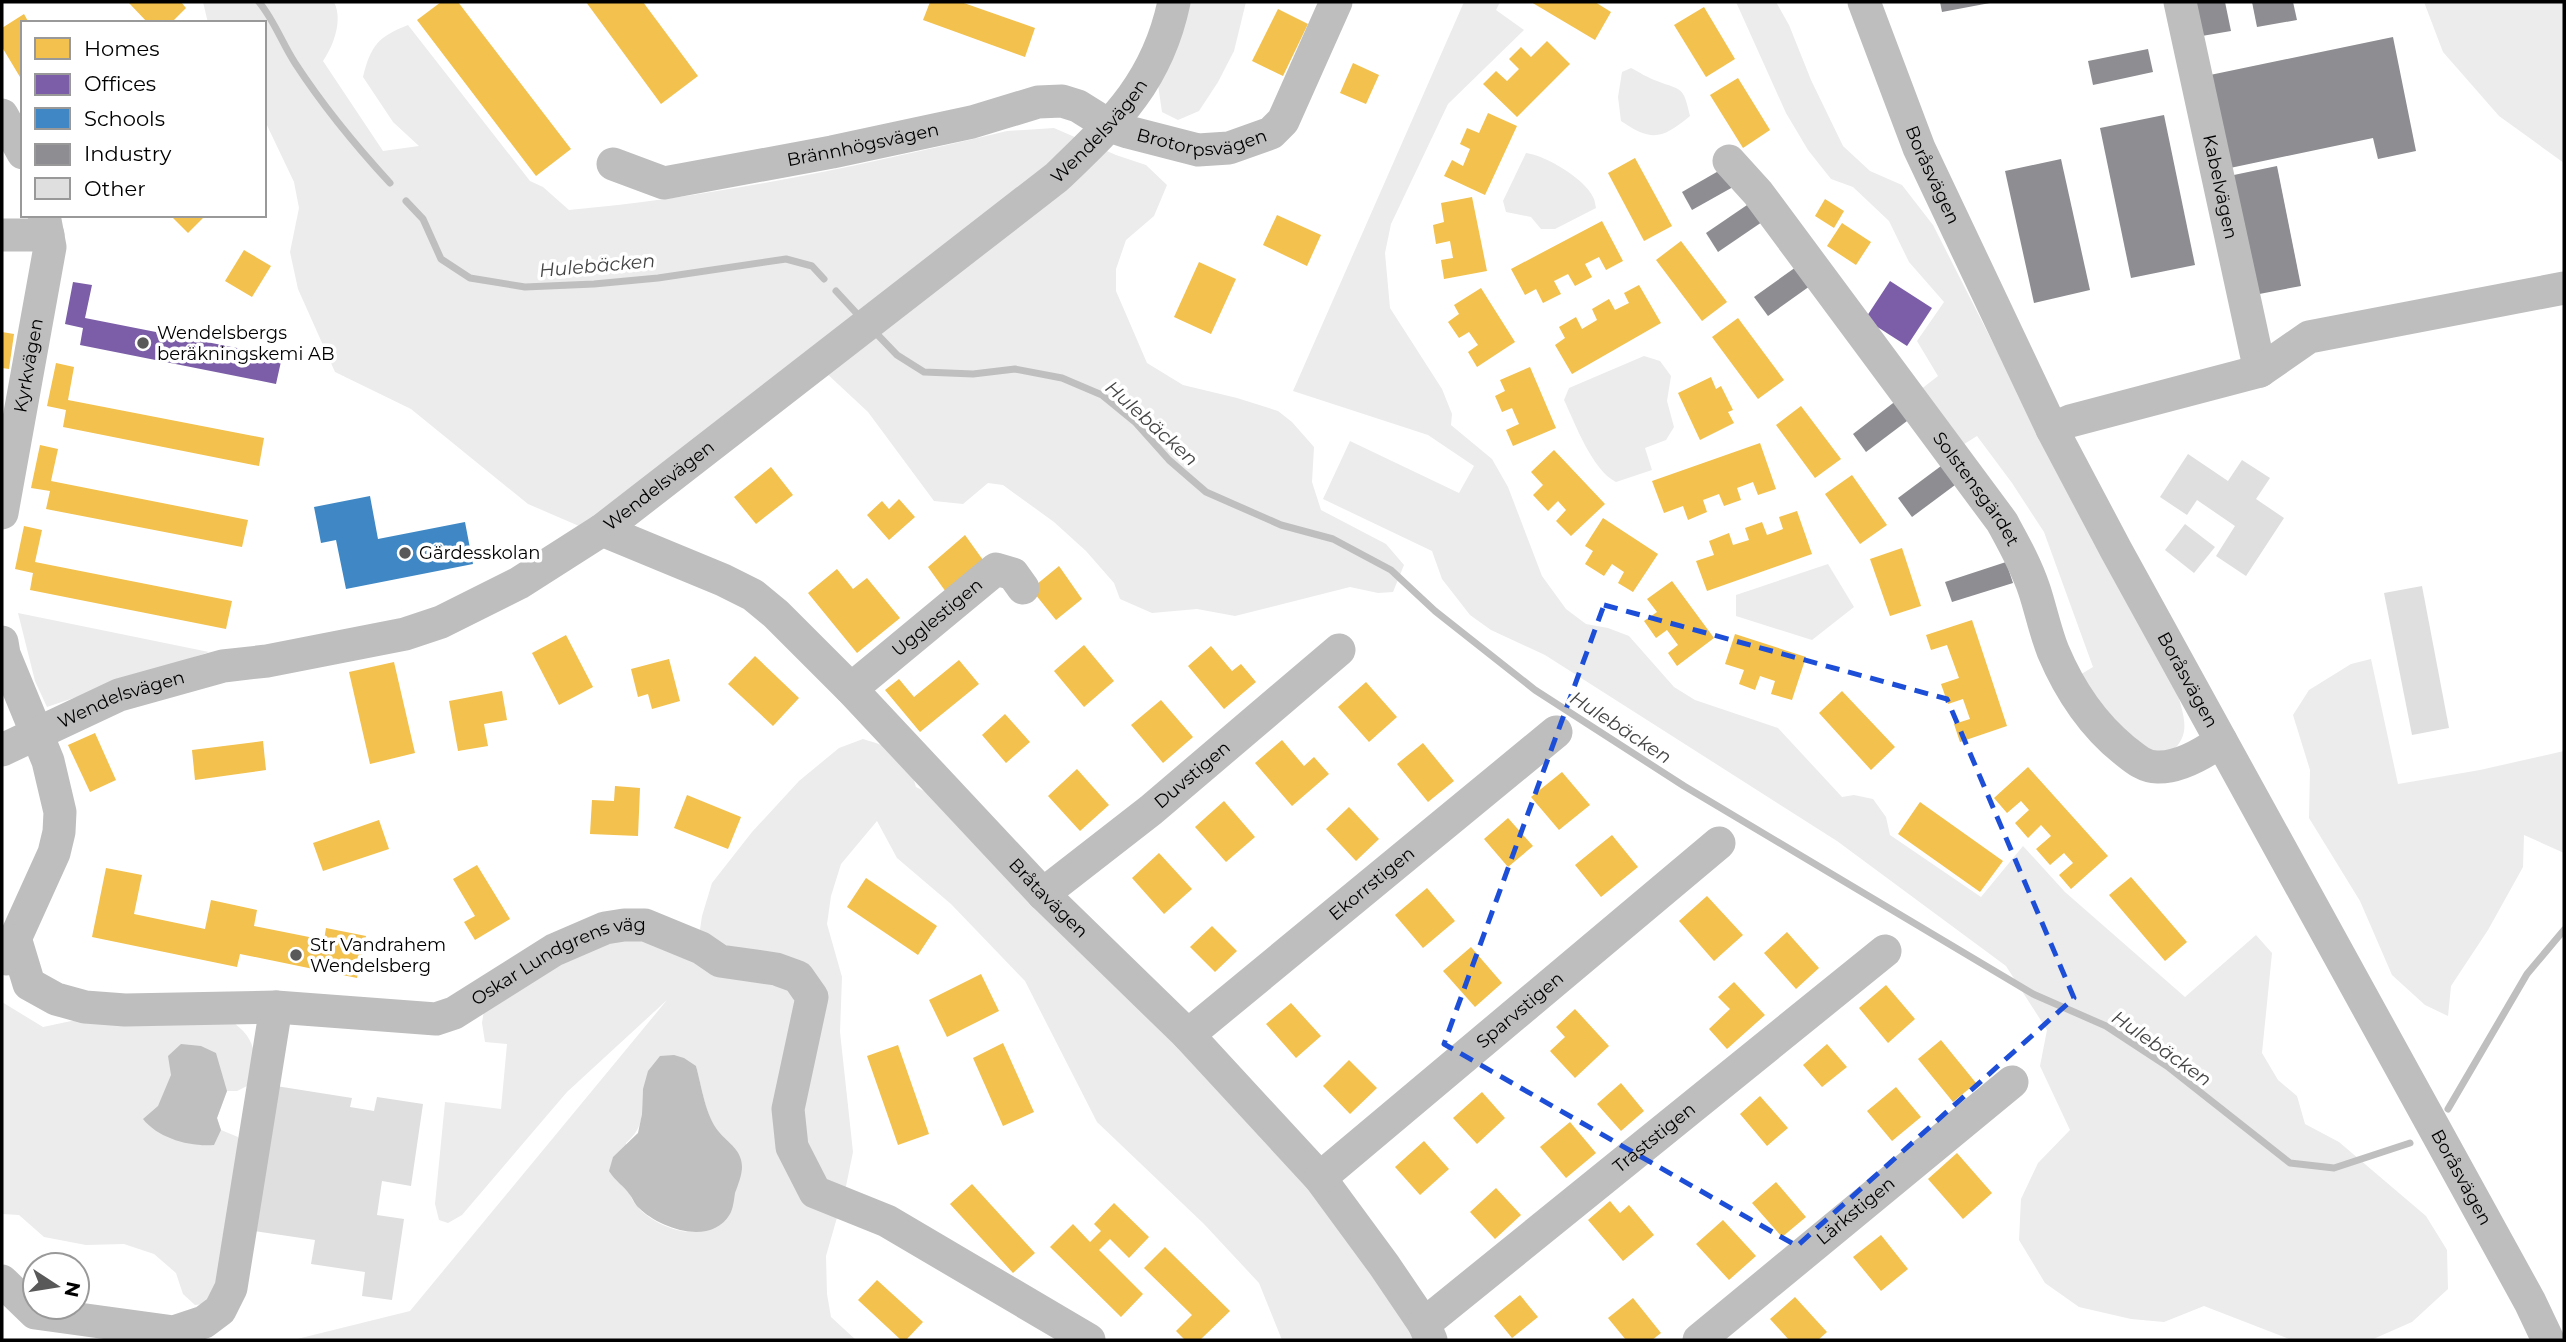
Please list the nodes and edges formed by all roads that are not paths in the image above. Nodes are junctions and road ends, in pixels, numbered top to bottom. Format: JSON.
{"nodes":[{"id":1,"x":1174,"y":2,"type":"edge"},
{"id":2,"x":1336,"y":2,"type":"edge"},
{"id":3,"x":1864,"y":2,"type":"edge"},
{"id":4,"x":2180,"y":2,"type":"edge"},
{"id":5,"x":2,"y":115,"type":"edge"},
{"id":6,"x":1110,"y":126,"type":"junction"},
{"id":7,"x":21,"y":149,"type":"edge"},
{"id":8,"x":1729,"y":162,"type":"dead end"},
{"id":9,"x":613,"y":164,"type":"dead end"},
{"id":10,"x":46,"y":225,"type":"edge"},
{"id":11,"x":2,"y":235,"type":"edge"},
{"id":12,"x":2564,"y":288,"type":"edge"},
{"id":13,"x":2260,"y":371,"type":"junction"},
{"id":14,"x":2052,"y":429,"type":"junction"},
{"id":15,"x":2,"y":513,"type":"edge"},
{"id":16,"x":602,"y":530,"type":"junction"},
{"id":17,"x":1023,"y":588,"type":"dead end"},
{"id":18,"x":2,"y":650,"type":"edge"},
{"id":19,"x":1339,"y":650,"type":"dead end"},
{"id":20,"x":851,"y":689,"type":"junction"},
{"id":21,"x":1556,"y":732,"type":"dead end"},
{"id":22,"x":36,"y":734,"type":"junction"},
{"id":23,"x":2221,"y":741,"type":"junction"},
{"id":24,"x":2,"y":750,"type":"edge"},
{"id":25,"x":1719,"y":843,"type":"dead end"},
{"id":26,"x":1043,"y":894,"type":"junction"},
{"id":27,"x":1885,"y":951,"type":"dead end"},
{"id":28,"x":9,"y":954,"type":"edge"},
{"id":29,"x":276,"y":1007,"type":"junction"},
{"id":30,"x":1188,"y":1035,"type":"junction"},
{"id":31,"x":2012,"y":1082,"type":"dead end"},
{"id":32,"x":1320,"y":1178,"type":"junction"},
{"id":33,"x":2,"y":1282,"type":"edge"},
{"id":34,"x":1427,"y":1332,"type":"edge"},
{"id":35,"x":1089,"y":1340,"type":"edge"},
{"id":36,"x":1699,"y":1340,"type":"edge"},
{"id":37,"x":2548,"y":1340,"type":"edge"}],
"edges":[{"from":1,"to":6,"type":"street","name":"Wendelsvägen"},
{"from":2,"to":6,"type":"street","name":"Brotorpsvägen"},
{"from":3,"to":14,"type":"street","name":"Boråsvägen"},
{"from":4,"to":13,"type":"street","name":"Kabelvägen"},
{"from":5,"to":7,"type":"street"},
{"from":6,"to":9,"type":"street","name":"Brännhögsvägen"},
{"from":6,"to":16,"type":"street","name":"Wendelsvägen"},
{"from":8,"to":23,"type":"street","name":"Solstensgärdet"},
{"from":10,"to":11,"type":"street"},
{"from":10,"to":15,"type":"street","name":"Kyrkvägen"},
{"from":12,"to":13,"type":"street"},
{"from":13,"to":14,"type":"street"},
{"from":14,"to":23,"type":"street","name":"Boråsvägen"},
{"from":16,"to":20,"type":"street","name":"Bråtavägen"},
{"from":16,"to":22,"type":"street","name":"Wendelsvägen"},
{"from":17,"to":20,"type":"street","name":"Ugglestigen"},
{"from":18,"to":22,"type":"street"},
{"from":19,"to":26,"type":"street","name":"Duvstigen"},
{"from":20,"to":26,"type":"street","name":"Bråtavägen"},
{"from":21,"to":30,"type":"street","name":"Ekorrstigen"},
{"from":22,"to":24,"type":"street","name":"Wendelsvägen"},
{"from":22,"to":28,"type":"street","name":"Oskar Lundgrens väg"},
{"from":23,"to":37,"type":"street","name":"Boråsvägen"},
{"from":25,"to":32,"type":"street","name":"Sparvstigen"},
{"from":26,"to":30,"type":"street","name":"Bråtavägen"},
{"from":27,"to":34,"type":"street","name":"Traststigen"},
{"from":28,"to":29,"type":"street","name":"Oskar Lundgrens väg"},
{"from":29,"to":33,"type":"street"},
{"from":29,"to":35,"type":"street","name":"Oskar Lundgrens väg"},
{"from":30,"to":32,"type":"street","name":"Bråtavägen"},
{"from":31,"to":36,"type":"street","name":"Lärkstigen"},
{"from":32,"to":34,"type":"street","name":"Bråtavägen"}]}
